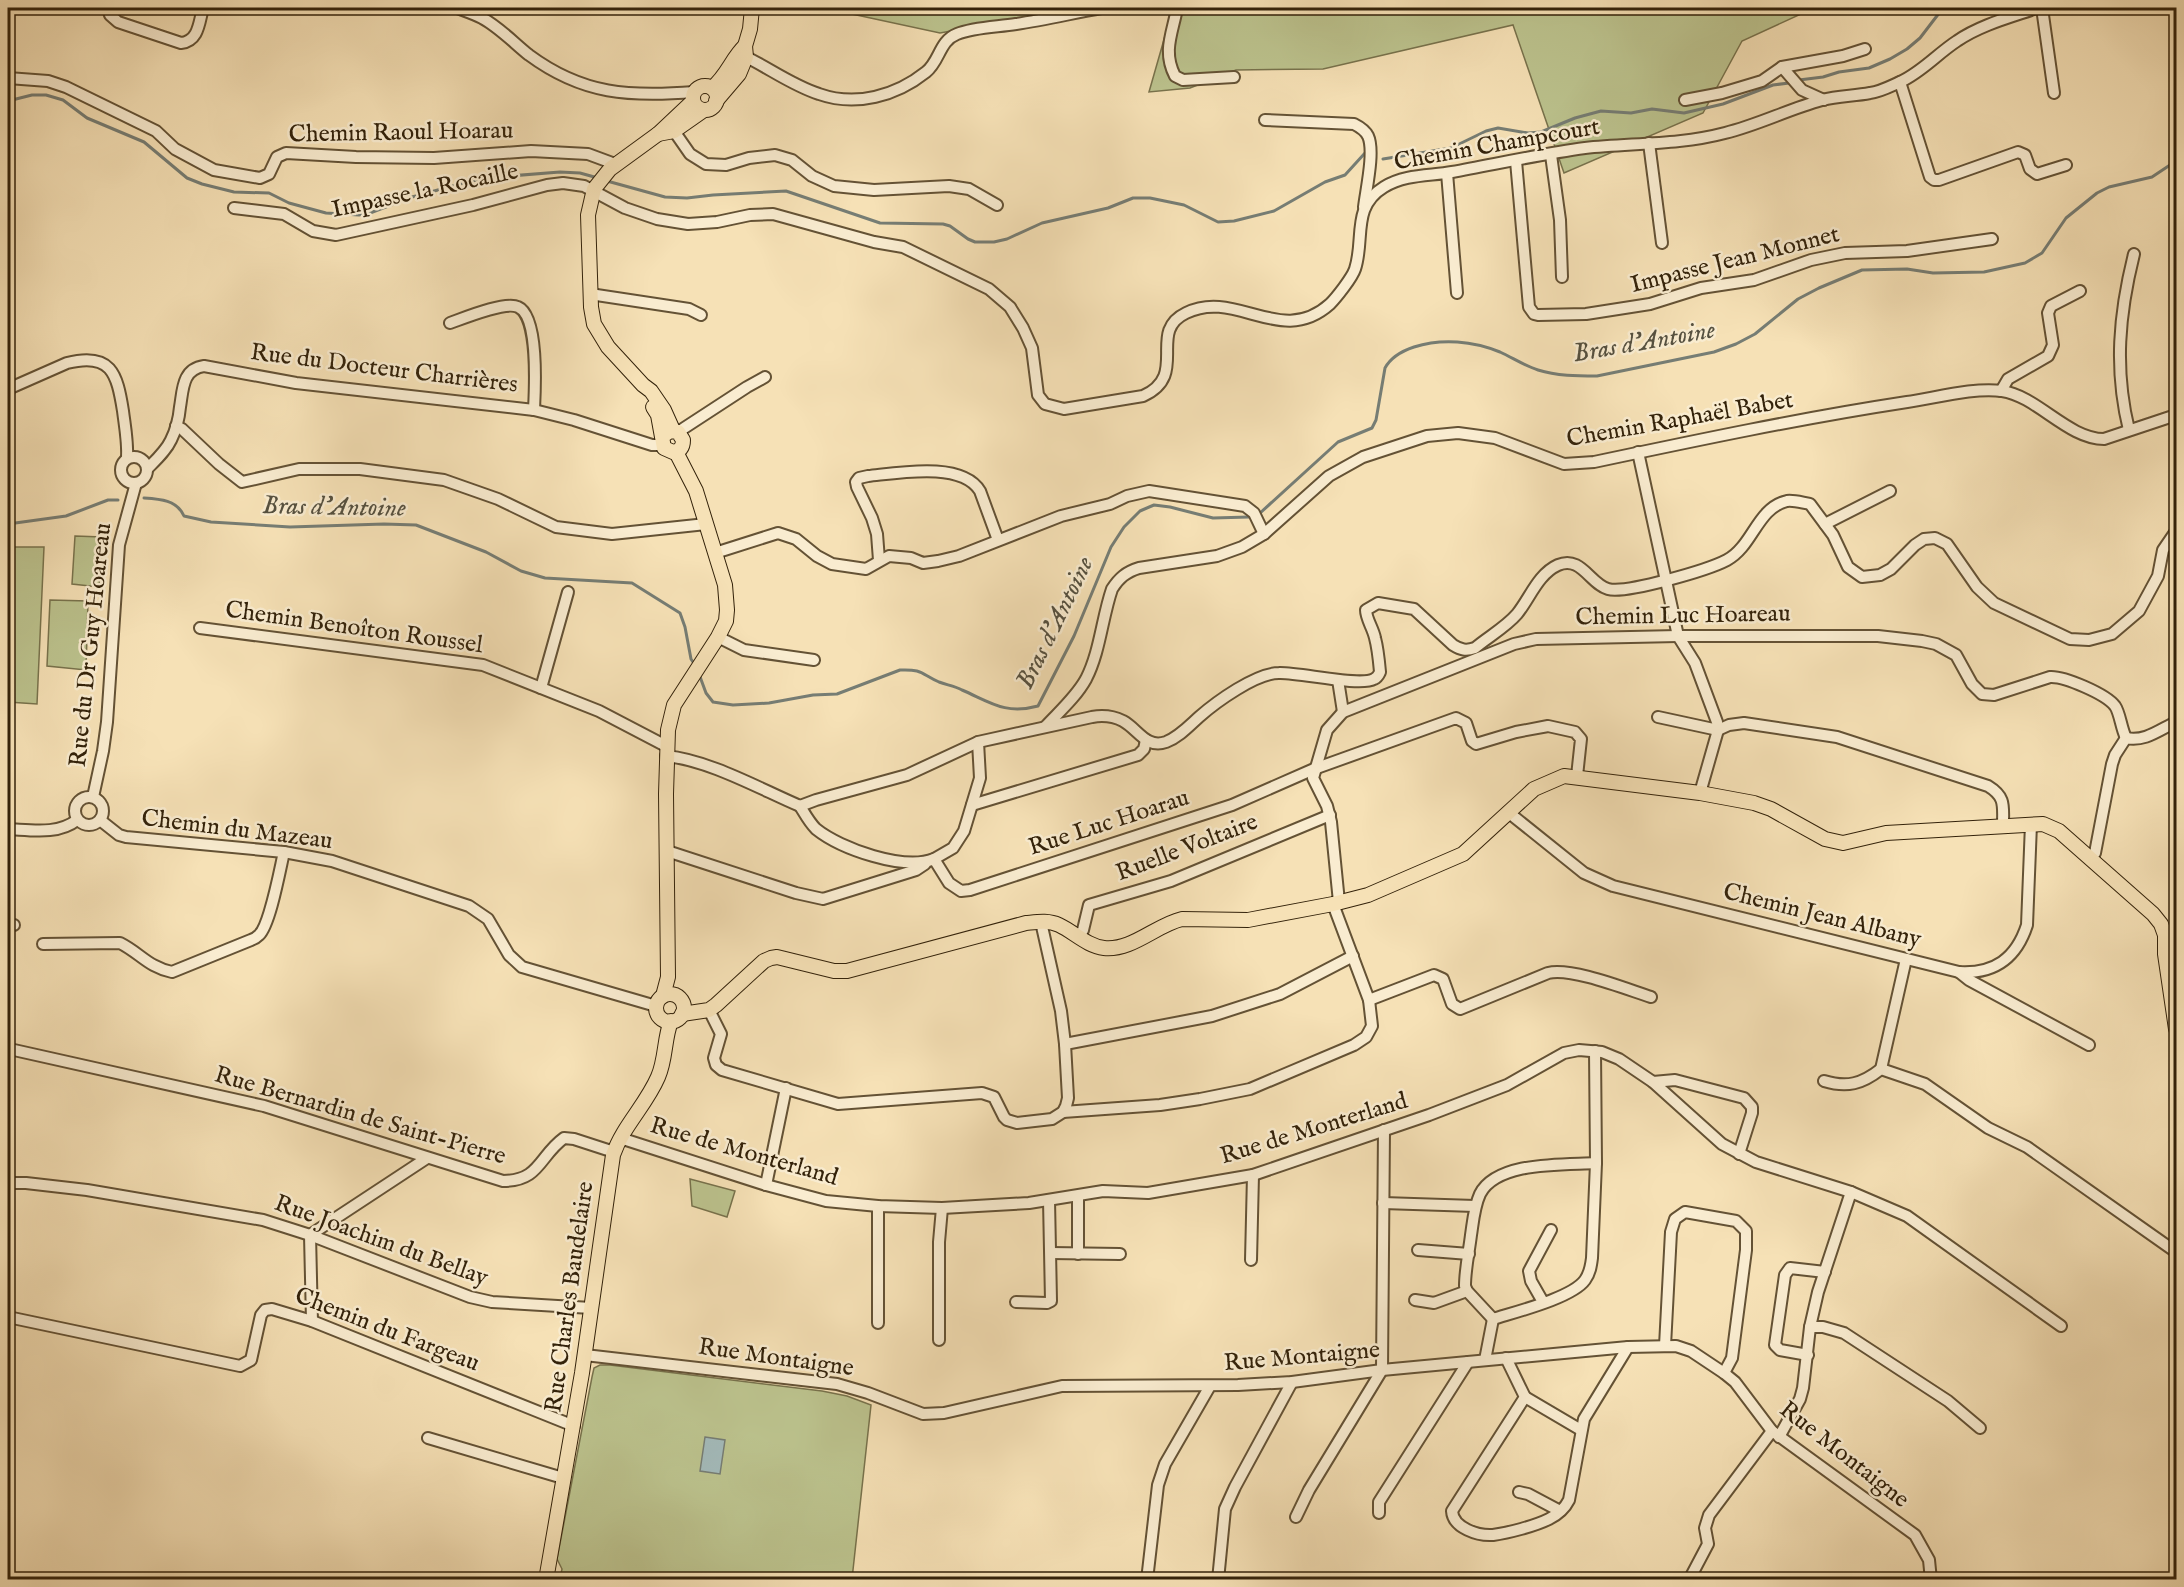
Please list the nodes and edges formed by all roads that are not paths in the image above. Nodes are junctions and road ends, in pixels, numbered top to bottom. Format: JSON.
{"nodes":[{"id":1,"x":108,"y":8,"type":"edge"},
{"id":2,"x":203,"y":8,"type":"edge"},
{"id":3,"x":457,"y":8,"type":"edge"},
{"id":4,"x":752,"y":8,"type":"edge"},
{"id":5,"x":1101,"y":8,"type":"edge"},
{"id":6,"x":1177,"y":8,"type":"edge"},
{"id":7,"x":2037,"y":8,"type":"edge"},
{"id":8,"x":2042,"y":8,"type":"edge"},
{"id":9,"x":1865,"y":49,"type":"dead end"},
{"id":10,"x":743,"y":52,"type":"junction"},
{"id":11,"x":1782,"y":67,"type":"junction"},
{"id":12,"x":1234,"y":77,"type":"dead end"},
{"id":13,"x":8,"y":78,"type":"edge"},
{"id":14,"x":1900,"y":82,"type":"junction"},
{"id":15,"x":2054,"y":93,"type":"dead end"},
{"id":16,"x":714,"y":94,"type":"junction"},
{"id":17,"x":1685,"y":100,"type":"dead end"},
{"id":18,"x":1824,"y":100,"type":"junction"},
{"id":19,"x":697,"y":101,"type":"junction"},
{"id":20,"x":1265,"y":120,"type":"dead end"},
{"id":21,"x":674,"y":131,"type":"junction"},
{"id":22,"x":658,"y":134,"type":"junction"},
{"id":23,"x":1649,"y":143,"type":"junction"},
{"id":24,"x":1551,"y":155,"type":"junction"},
{"id":25,"x":1516,"y":160,"type":"junction"},
{"id":26,"x":2066,"y":165,"type":"dead end"},
{"id":27,"x":613,"y":166,"type":"junction"},
{"id":28,"x":1447,"y":173,"type":"junction"},
{"id":29,"x":596,"y":187,"type":"junction"},
{"id":30,"x":997,"y":205,"type":"dead end"},
{"id":31,"x":234,"y":208,"type":"dead end"},
{"id":32,"x":1364,"y":208,"type":"junction"},
{"id":33,"x":1992,"y":239,"type":"dead end"},
{"id":34,"x":1662,"y":243,"type":"dead end"},
{"id":35,"x":2134,"y":254,"type":"dead end"},
{"id":36,"x":1563,"y":277,"type":"dead end"},
{"id":37,"x":2080,"y":291,"type":"dead end"},
{"id":38,"x":1457,"y":292,"type":"dead end"},
{"id":39,"x":590,"y":294,"type":"junction"},
{"id":40,"x":700,"y":315,"type":"dead end"},
{"id":41,"x":450,"y":323,"type":"dead end"},
{"id":42,"x":765,"y":377,"type":"dead end"},
{"id":43,"x":8,"y":389,"type":"edge"},
{"id":44,"x":2001,"y":391,"type":"junction"},
{"id":45,"x":534,"y":410,"type":"junction"},
{"id":46,"x":2176,"y":415,"type":"edge"},
{"id":47,"x":176,"y":426,"type":"junction"},
{"id":48,"x":2129,"y":430,"type":"junction"},
{"id":49,"x":669,"y":436,"type":"junction"},
{"id":50,"x":679,"y":449,"type":"junction"},
{"id":51,"x":1638,"y":452,"type":"junction"},
{"id":52,"x":138,"y":461,"type":"junction"},
{"id":53,"x":133,"y":483,"type":"junction"},
{"id":54,"x":1890,"y":491,"type":"dead end"},
{"id":55,"x":706,"y":524,"type":"junction"},
{"id":56,"x":1826,"y":524,"type":"junction"},
{"id":57,"x":2176,"y":531,"type":"edge"},
{"id":58,"x":1264,"y":534,"type":"junction"},
{"id":59,"x":998,"y":540,"type":"junction"},
{"id":60,"x":715,"y":553,"type":"junction"},
{"id":61,"x":879,"y":560,"type":"junction"},
{"id":62,"x":1665,"y":580,"type":"junction"},
{"id":63,"x":568,"y":592,"type":"dead end"},
{"id":64,"x":200,"y":628,"type":"dead end"},
{"id":65,"x":1678,"y":636,"type":"junction"},
{"id":66,"x":718,"y":637,"type":"junction"},
{"id":67,"x":814,"y":660,"type":"dead end"},
{"id":68,"x":1338,"y":680,"type":"junction"},
{"id":69,"x":540,"y":688,"type":"junction"},
{"id":70,"x":1343,"y":712,"type":"junction"},
{"id":71,"x":1658,"y":717,"type":"dead end"},
{"id":72,"x":2176,"y":722,"type":"edge"},
{"id":73,"x":1046,"y":726,"type":"junction"},
{"id":74,"x":1718,"y":730,"type":"junction"},
{"id":75,"x":2126,"y":738,"type":"junction"},
{"id":76,"x":1146,"y":740,"type":"junction"},
{"id":77,"x":978,"y":742,"type":"junction"},
{"id":78,"x":666,"y":751,"type":"junction"},
{"id":79,"x":1314,"y":769,"type":"junction"},
{"id":80,"x":1577,"y":776,"type":"junction"},
{"id":81,"x":1700,"y":794,"type":"junction"},
{"id":82,"x":93,"y":797,"type":"junction"},
{"id":83,"x":972,"y":805,"type":"junction"},
{"id":84,"x":800,"y":806,"type":"junction"},
{"id":85,"x":1508,"y":812,"type":"junction"},
{"id":86,"x":1330,"y":814,"type":"junction"},
{"id":87,"x":77,"y":820,"type":"junction"},
{"id":88,"x":100,"y":820,"type":"junction"},
{"id":89,"x":2031,"y":824,"type":"junction"},
{"id":90,"x":2003,"y":825,"type":"junction"},
{"id":91,"x":8,"y":829,"type":"edge"},
{"id":92,"x":667,"y":851,"type":"junction"},
{"id":93,"x":284,"y":852,"type":"junction"},
{"id":94,"x":2091,"y":858,"type":"junction"},
{"id":95,"x":931,"y":860,"type":"junction"},
{"id":96,"x":1336,"y":903,"type":"junction"},
{"id":97,"x":1041,"y":922,"type":"junction"},
{"id":98,"x":1079,"y":937,"type":"junction"},
{"id":99,"x":43,"y":944,"type":"dead end"},
{"id":100,"x":1353,"y":956,"type":"junction"},
{"id":101,"x":1906,"y":959,"type":"junction"},
{"id":102,"x":1959,"y":972,"type":"junction"},
{"id":103,"x":1651,"y":997,"type":"dead end"},
{"id":104,"x":1369,"y":1000,"type":"junction"},
{"id":105,"x":677,"y":1011,"type":"junction"},
{"id":106,"x":2176,"y":1029,"type":"edge"},
{"id":107,"x":1065,"y":1044,"type":"junction"},
{"id":108,"x":2089,"y":1045,"type":"dead end"},
{"id":109,"x":8,"y":1051,"type":"edge"},
{"id":110,"x":1595,"y":1052,"type":"junction"},
{"id":111,"x":1881,"y":1069,"type":"junction"},
{"id":112,"x":1824,"y":1081,"type":"dead end"},
{"id":113,"x":1653,"y":1082,"type":"junction"},
{"id":114,"x":786,"y":1088,"type":"junction"},
{"id":115,"x":1063,"y":1112,"type":"junction"},
{"id":116,"x":1384,"y":1130,"type":"junction"},
{"id":117,"x":620,"y":1138,"type":"junction"},
{"id":118,"x":614,"y":1152,"type":"junction"},
{"id":119,"x":1739,"y":1154,"type":"junction"},
{"id":120,"x":427,"y":1158,"type":"junction"},
{"id":121,"x":1596,"y":1163,"type":"junction"},
{"id":122,"x":1253,"y":1175,"type":"junction"},
{"id":123,"x":8,"y":1183,"type":"edge"},
{"id":124,"x":766,"y":1185,"type":"junction"},
{"id":125,"x":1851,"y":1192,"type":"junction"},
{"id":126,"x":1078,"y":1196,"type":"junction"},
{"id":127,"x":1049,"y":1200,"type":"junction"},
{"id":128,"x":1383,"y":1203,"type":"junction"},
{"id":129,"x":878,"y":1206,"type":"junction"},
{"id":130,"x":1475,"y":1206,"type":"junction"},
{"id":131,"x":942,"y":1208,"type":"junction"},
{"id":132,"x":1551,"y":1230,"type":"dead end"},
{"id":133,"x":310,"y":1235,"type":"junction"},
{"id":134,"x":1418,"y":1250,"type":"dead end"},
{"id":135,"x":2176,"y":1252,"type":"edge"},
{"id":136,"x":1051,"y":1253,"type":"junction"},
{"id":137,"x":1078,"y":1254,"type":"junction"},
{"id":138,"x":1120,"y":1254,"type":"dead end"},
{"id":139,"x":1468,"y":1254,"type":"junction"},
{"id":140,"x":1251,"y":1260,"type":"dead end"},
{"id":141,"x":1825,"y":1272,"type":"junction"},
{"id":142,"x":1467,"y":1292,"type":"junction"},
{"id":143,"x":1415,"y":1300,"type":"dead end"},
{"id":144,"x":1016,"y":1302,"type":"dead end"},
{"id":145,"x":1543,"y":1302,"type":"junction"},
{"id":146,"x":591,"y":1308,"type":"junction"},
{"id":147,"x":8,"y":1317,"type":"edge"},
{"id":148,"x":1492,"y":1319,"type":"junction"},
{"id":149,"x":312,"y":1321,"type":"junction"},
{"id":150,"x":878,"y":1323,"type":"dead end"},
{"id":151,"x":2061,"y":1326,"type":"dead end"},
{"id":152,"x":1810,"y":1327,"type":"junction"},
{"id":153,"x":939,"y":1340,"type":"dead end"},
{"id":154,"x":1665,"y":1346,"type":"junction"},
{"id":155,"x":1628,"y":1347,"type":"junction"},
{"id":156,"x":585,"y":1355,"type":"junction"},
{"id":157,"x":1808,"y":1355,"type":"junction"},
{"id":158,"x":1506,"y":1358,"type":"junction"},
{"id":159,"x":1485,"y":1360,"type":"junction"},
{"id":160,"x":1468,"y":1362,"type":"junction"},
{"id":161,"x":1382,"y":1370,"type":"junction"},
{"id":162,"x":1724,"y":1373,"type":"junction"},
{"id":163,"x":1292,"y":1382,"type":"junction"},
{"id":164,"x":1210,"y":1386,"type":"junction"},
{"id":165,"x":1525,"y":1397,"type":"junction"},
{"id":166,"x":574,"y":1426,"type":"junction"},
{"id":167,"x":1980,"y":1428,"type":"dead end"},
{"id":168,"x":1581,"y":1430,"type":"junction"},
{"id":169,"x":1776,"y":1434,"type":"junction"},
{"id":170,"x":428,"y":1438,"type":"dead end"},
{"id":171,"x":563,"y":1478,"type":"junction"},
{"id":172,"x":1519,"y":1492,"type":"dead end"},
{"id":173,"x":1560,"y":1511,"type":"junction"},
{"id":174,"x":1378,"y":1513,"type":"dead end"},
{"id":175,"x":1296,"y":1517,"type":"dead end"},
{"id":176,"x":546,"y":1580,"type":"edge"},
{"id":177,"x":1147,"y":1580,"type":"edge"},
{"id":178,"x":1218,"y":1580,"type":"edge"},
{"id":179,"x":1689,"y":1580,"type":"edge"},
{"id":180,"x":1931,"y":1580,"type":"edge"}],
"edges":[{"from":1,"to":2,"type":"street"},
{"from":3,"to":19,"type":"street"},
{"from":4,"to":10,"type":"main road"},
{"from":5,"to":10,"type":"street"},
{"from":6,"to":12,"type":"street"},
{"from":7,"to":14,"type":"street","name":"Chemin Champcourt"},
{"from":8,"to":15,"type":"street"},
{"from":9,"to":11,"type":"street"},
{"from":10,"to":16,"type":"main road"},
{"from":11,"to":17,"type":"street"},
{"from":11,"to":18,"type":"street"},
{"from":13,"to":27,"type":"street","name":"Chemin Raoul Hoarau"},
{"from":14,"to":18,"type":"street","name":"Chemin Champcourt"},
{"from":14,"to":26,"type":"street"},
{"from":16,"to":19,"type":"main road"},
{"from":16,"to":19,"type":"main road"},
{"from":18,"to":23,"type":"street","name":"Chemin Champcourt"},
{"from":19,"to":21,"type":"main road"},
{"from":19,"to":22,"type":"main road"},
{"from":20,"to":32,"type":"street"},
{"from":21,"to":22,"type":"main road"},
{"from":21,"to":30,"type":"street"},
{"from":22,"to":27,"type":"main road"},
{"from":23,"to":24,"type":"street","name":"Chemin Champcourt"},
{"from":23,"to":34,"type":"street"},
{"from":24,"to":25,"type":"street","name":"Chemin Champcourt"},
{"from":24,"to":36,"type":"street"},
{"from":25,"to":28,"type":"street","name":"Chemin Champcourt"},
{"from":25,"to":33,"type":"street","name":"Impasse Jean Monnet"},
{"from":27,"to":29,"type":"main road"},
{"from":28,"to":32,"type":"street","name":"Chemin Champcourt"},
{"from":28,"to":38,"type":"street"},
{"from":29,"to":31,"type":"street","name":"Impasse la Rocaille"},
{"from":29,"to":32,"type":"street"},
{"from":29,"to":39,"type":"main road","name":"Rue Charles Baudelaire"},
{"from":35,"to":48,"type":"street"},
{"from":37,"to":44,"type":"street"},
{"from":39,"to":40,"type":"street"},
{"from":39,"to":49,"type":"main road","name":"Rue Charles Baudelaire"},
{"from":41,"to":45,"type":"street"},
{"from":42,"to":49,"type":"street"},
{"from":43,"to":52,"type":"street"},
{"from":44,"to":48,"type":"street","name":"Chemin Raphaël Babet"},
{"from":44,"to":51,"type":"street","name":"Chemin Raphaël Babet"},
{"from":45,"to":47,"type":"street","name":"Rue du Docteur Charrières"},
{"from":45,"to":49,"type":"street","name":"Rue du Docteur Charrières"},
{"from":46,"to":48,"type":"street","name":"Chemin Raphaël Babet"},
{"from":47,"to":52,"type":"street","name":"Rue du Docteur Charrières"},
{"from":47,"to":55,"type":"street"},
{"from":49,"to":50,"type":"main road","name":"Rue Charles Baudelaire"},
{"from":49,"to":50,"type":"main road"},
{"from":50,"to":55,"type":"main road","name":"Rue Charles Baudelaire"},
{"from":51,"to":58,"type":"street","name":"Chemin Raphaël Babet"},
{"from":51,"to":62,"type":"street"},
{"from":52,"to":53,"type":"street"},
{"from":52,"to":53,"type":"street"},
{"from":53,"to":82,"type":"street","name":"Rue du Dr Guy Hoareau"},
{"from":54,"to":56,"type":"street"},
{"from":55,"to":60,"type":"main road","name":"Rue Charles Baudelaire"},
{"from":56,"to":57,"type":"street"},
{"from":56,"to":62,"type":"street"},
{"from":58,"to":59,"type":"street"},
{"from":58,"to":73,"type":"street","name":"Chemin Raphaël Babet"},
{"from":59,"to":61,"type":"street"},
{"from":59,"to":61,"type":"street"},
{"from":60,"to":61,"type":"street"},
{"from":60,"to":66,"type":"main road","name":"Rue Charles Baudelaire"},
{"from":62,"to":65,"type":"street"},
{"from":62,"to":68,"type":"street"},
{"from":63,"to":69,"type":"street"},
{"from":64,"to":69,"type":"street","name":"Chemin Benoîton Roussel"},
{"from":65,"to":70,"type":"street","name":"Chemin Luc Hoareau"},
{"from":65,"to":74,"type":"street"},
{"from":65,"to":75,"type":"street","name":"Chemin Luc Hoareau"},
{"from":66,"to":67,"type":"street"},
{"from":66,"to":78,"type":"main road","name":"Rue Charles Baudelaire"},
{"from":68,"to":70,"type":"street"},
{"from":68,"to":76,"type":"street"},
{"from":69,"to":78,"type":"street","name":"Chemin Benoîton Roussel"},
{"from":70,"to":79,"type":"street"},
{"from":71,"to":74,"type":"street"},
{"from":72,"to":75,"type":"street"},
{"from":73,"to":76,"type":"street"},
{"from":73,"to":77,"type":"street"},
{"from":74,"to":81,"type":"street"},
{"from":74,"to":90,"type":"street"},
{"from":75,"to":94,"type":"street"},
{"from":76,"to":83,"type":"street"},
{"from":77,"to":83,"type":"street"},
{"from":77,"to":84,"type":"street"},
{"from":78,"to":84,"type":"street"},
{"from":78,"to":92,"type":"main road","name":"Rue Charles Baudelaire"},
{"from":79,"to":80,"type":"street"},
{"from":79,"to":86,"type":"street"},
{"from":79,"to":95,"type":"street","name":"Rue Luc Hoarau"},
{"from":80,"to":81,"type":"main road"},
{"from":80,"to":85,"type":"main road"},
{"from":81,"to":90,"type":"main road"},
{"from":82,"to":87,"type":"street"},
{"from":82,"to":88,"type":"street"},
{"from":83,"to":95,"type":"street"},
{"from":84,"to":95,"type":"street"},
{"from":85,"to":96,"type":"main road"},
{"from":85,"to":101,"type":"street","name":"Chemin Jean Albany"},
{"from":86,"to":96,"type":"street"},
{"from":86,"to":98,"type":"street","name":"Ruelle Voltaire"},
{"from":87,"to":88,"type":"street"},
{"from":87,"to":91,"type":"street"},
{"from":88,"to":93,"type":"street","name":"Chemin du Mazeau"},
{"from":89,"to":90,"type":"main road"},
{"from":89,"to":94,"type":"main road"},
{"from":89,"to":102,"type":"street","name":"Chemin Jean Albany"},
{"from":92,"to":95,"type":"street"},
{"from":92,"to":105,"type":"main road","name":"Rue Charles Baudelaire"},
{"from":93,"to":99,"type":"street"},
{"from":93,"to":105,"type":"street","name":"Chemin du Mazeau"},
{"from":94,"to":106,"type":"main road"},
{"from":96,"to":98,"type":"main road"},
{"from":96,"to":100,"type":"street"},
{"from":97,"to":98,"type":"main road"},
{"from":97,"to":105,"type":"main road"},
{"from":97,"to":107,"type":"street"},
{"from":100,"to":104,"type":"street"},
{"from":100,"to":107,"type":"street"},
{"from":101,"to":102,"type":"street","name":"Chemin Jean Albany"},
{"from":101,"to":111,"type":"street"},
{"from":102,"to":108,"type":"street"},
{"from":103,"to":104,"type":"street"},
{"from":104,"to":115,"type":"street"},
{"from":105,"to":114,"type":"street"},
{"from":105,"to":117,"type":"main road","name":"Rue Charles Baudelaire"},
{"from":107,"to":115,"type":"street"},
{"from":109,"to":120,"type":"street","name":"Rue Bernardin de Saint-Pierre"},
{"from":110,"to":113,"type":"street"},
{"from":110,"to":116,"type":"street","name":"Rue de Monterland"},
{"from":110,"to":121,"type":"street"},
{"from":111,"to":112,"type":"street"},
{"from":111,"to":135,"type":"street"},
{"from":113,"to":119,"type":"street"},
{"from":113,"to":119,"type":"street"},
{"from":114,"to":115,"type":"street"},
{"from":114,"to":124,"type":"street"},
{"from":116,"to":122,"type":"street","name":"Rue de Monterland"},
{"from":116,"to":128,"type":"street"},
{"from":117,"to":118,"type":"main road","name":"Rue Charles Baudelaire"},
{"from":117,"to":124,"type":"street","name":"Rue de Monterland"},
{"from":118,"to":120,"type":"street","name":"Rue Bernardin de Saint-Pierre"},
{"from":118,"to":146,"type":"main road","name":"Rue Charles Baudelaire"},
{"from":119,"to":125,"type":"street"},
{"from":120,"to":133,"type":"street"},
{"from":121,"to":130,"type":"street"},
{"from":121,"to":145,"type":"street"},
{"from":122,"to":126,"type":"street","name":"Rue de Monterland"},
{"from":122,"to":140,"type":"street"},
{"from":123,"to":133,"type":"street","name":"Rue Joachim du Bellay"},
{"from":124,"to":129,"type":"street","name":"Rue de Monterland"},
{"from":125,"to":141,"type":"street"},
{"from":125,"to":151,"type":"street"},
{"from":126,"to":127,"type":"street","name":"Rue de Monterland"},
{"from":126,"to":137,"type":"street"},
{"from":127,"to":131,"type":"street","name":"Rue de Monterland"},
{"from":127,"to":136,"type":"street"},
{"from":128,"to":130,"type":"street"},
{"from":128,"to":161,"type":"street"},
{"from":129,"to":131,"type":"street","name":"Rue de Monterland"},
{"from":129,"to":150,"type":"street"},
{"from":130,"to":139,"type":"street"},
{"from":131,"to":153,"type":"street"},
{"from":132,"to":145,"type":"street"},
{"from":133,"to":146,"type":"street","name":"Rue Joachim du Bellay"},
{"from":133,"to":149,"type":"street"},
{"from":134,"to":139,"type":"street"},
{"from":136,"to":137,"type":"street"},
{"from":136,"to":144,"type":"street"},
{"from":137,"to":138,"type":"street"},
{"from":139,"to":142,"type":"street"},
{"from":141,"to":152,"type":"street"},
{"from":141,"to":157,"type":"street"},
{"from":142,"to":143,"type":"street"},
{"from":142,"to":148,"type":"street"},
{"from":145,"to":148,"type":"street"},
{"from":146,"to":156,"type":"main road","name":"Rue Charles Baudelaire"},
{"from":147,"to":149,"type":"street","name":"Chemin du Fargeau"},
{"from":148,"to":159,"type":"street"},
{"from":149,"to":166,"type":"street","name":"Chemin du Fargeau"},
{"from":152,"to":157,"type":"street"},
{"from":152,"to":167,"type":"street"},
{"from":154,"to":155,"type":"street","name":"Rue Montaigne"},
{"from":154,"to":162,"type":"street","name":"Rue Montaigne"},
{"from":154,"to":162,"type":"street"},
{"from":155,"to":158,"type":"street","name":"Rue Montaigne"},
{"from":155,"to":168,"type":"street"},
{"from":156,"to":164,"type":"street","name":"Rue Montaigne"},
{"from":156,"to":166,"type":"main road","name":"Rue Charles Baudelaire"},
{"from":157,"to":169,"type":"street"},
{"from":158,"to":159,"type":"street","name":"Rue Montaigne"},
{"from":158,"to":165,"type":"street"},
{"from":159,"to":160,"type":"street","name":"Rue Montaigne"},
{"from":160,"to":161,"type":"street","name":"Rue Montaigne"},
{"from":160,"to":174,"type":"street"},
{"from":161,"to":163,"type":"street","name":"Rue Montaigne"},
{"from":161,"to":175,"type":"street"},
{"from":162,"to":169,"type":"street","name":"Rue Montaigne"},
{"from":163,"to":164,"type":"street","name":"Rue Montaigne"},
{"from":163,"to":178,"type":"street"},
{"from":164,"to":177,"type":"street"},
{"from":165,"to":168,"type":"street"},
{"from":165,"to":173,"type":"street"},
{"from":166,"to":171,"type":"main road","name":"Rue Charles Baudelaire"},
{"from":168,"to":173,"type":"street"},
{"from":169,"to":179,"type":"street"},
{"from":169,"to":180,"type":"street","name":"Rue Montaigne"},
{"from":170,"to":171,"type":"street"},
{"from":171,"to":176,"type":"main road","name":"Rue Charles Baudelaire"},
{"from":172,"to":173,"type":"street"}]}
